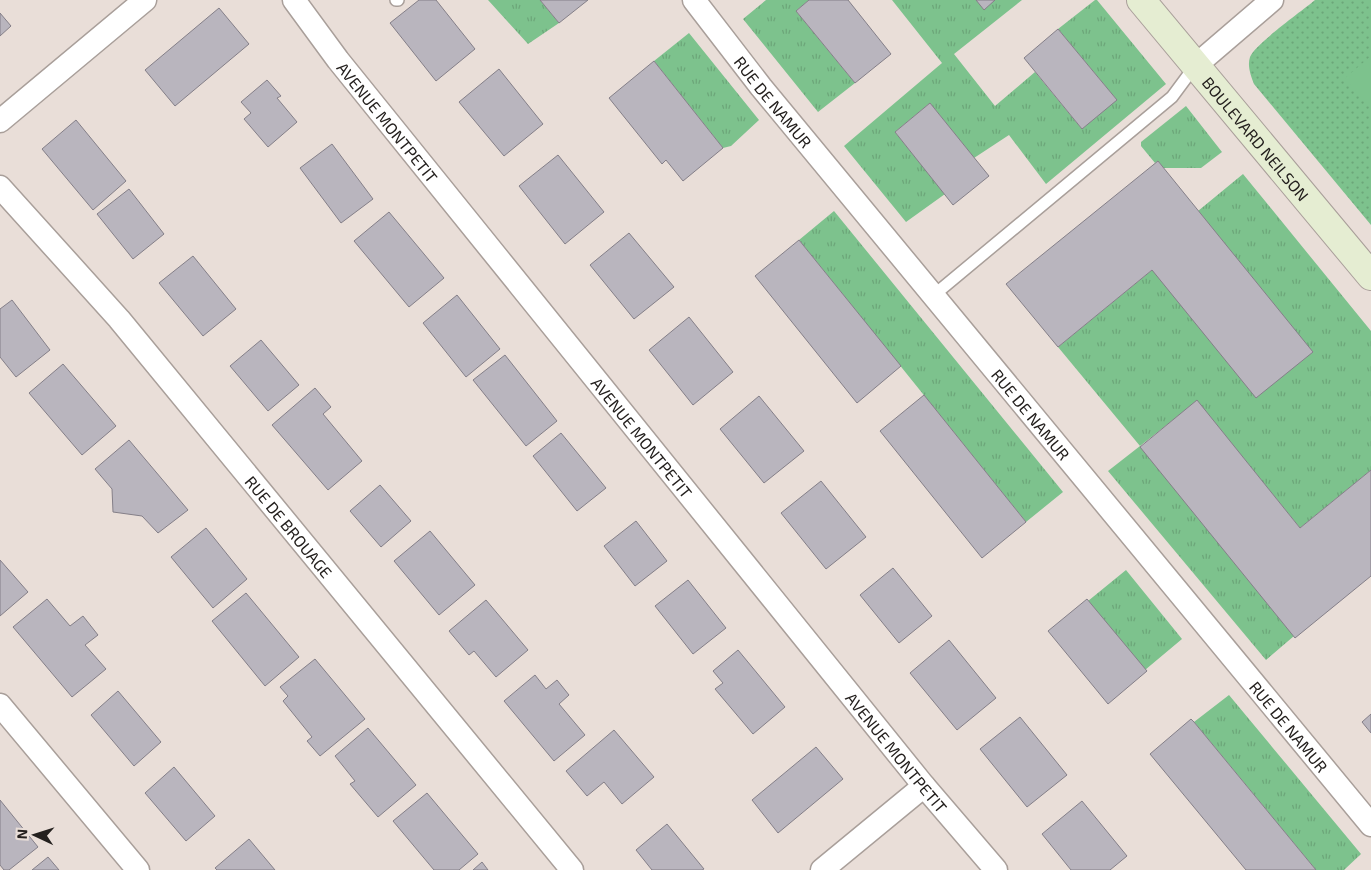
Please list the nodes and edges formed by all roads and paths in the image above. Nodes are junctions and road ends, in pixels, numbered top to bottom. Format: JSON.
{"nodes":[{"id":1,"x":145,"y":0,"type":"edge"},
{"id":2,"x":294,"y":0,"type":"edge"},
{"id":3,"x":694,"y":0,"type":"edge"},
{"id":4,"x":1141,"y":0,"type":"edge"},
{"id":5,"x":1272,"y":0,"type":"edge"},
{"id":6,"x":1195,"y":66,"type":"junction"},
{"id":7,"x":0,"y":121,"type":"edge"},
{"id":8,"x":0,"y":187,"type":"edge"},
{"id":9,"x":1371,"y":276,"type":"edge"},
{"id":10,"x":934,"y":295,"type":"junction"},
{"id":11,"x":0,"y":705,"type":"edge"},
{"id":12,"x":924,"y":786,"type":"junction"},
{"id":13,"x":1371,"y":824,"type":"edge"},
{"id":14,"x":138,"y":870,"type":"edge"},
{"id":15,"x":572,"y":870,"type":"edge"},
{"id":16,"x":822,"y":870,"type":"edge"},
{"id":17,"x":996,"y":870,"type":"edge"}],
"edges":[{"from":1,"to":7,"type":"street"},
{"from":2,"to":12,"type":"street","name":"AVENUE MONTPETIT"},
{"from":3,"to":10,"type":"street","name":"RUE DE NAMUR"},
{"from":4,"to":6,"type":"main road","name":"BOULEVARD NEILSON"},
{"from":5,"to":6,"type":"street"},
{"from":6,"to":9,"type":"main road","name":"BOULEVARD NEILSON"},
{"from":6,"to":10,"type":"lane"},
{"from":8,"to":15,"type":"street","name":"RUE DE BROUAGE"},
{"from":10,"to":13,"type":"street","name":"RUE DE NAMUR"},
{"from":11,"to":14,"type":"street"},
{"from":12,"to":16,"type":"street"},
{"from":12,"to":17,"type":"street","name":"AVENUE MONTPETIT"}]}
